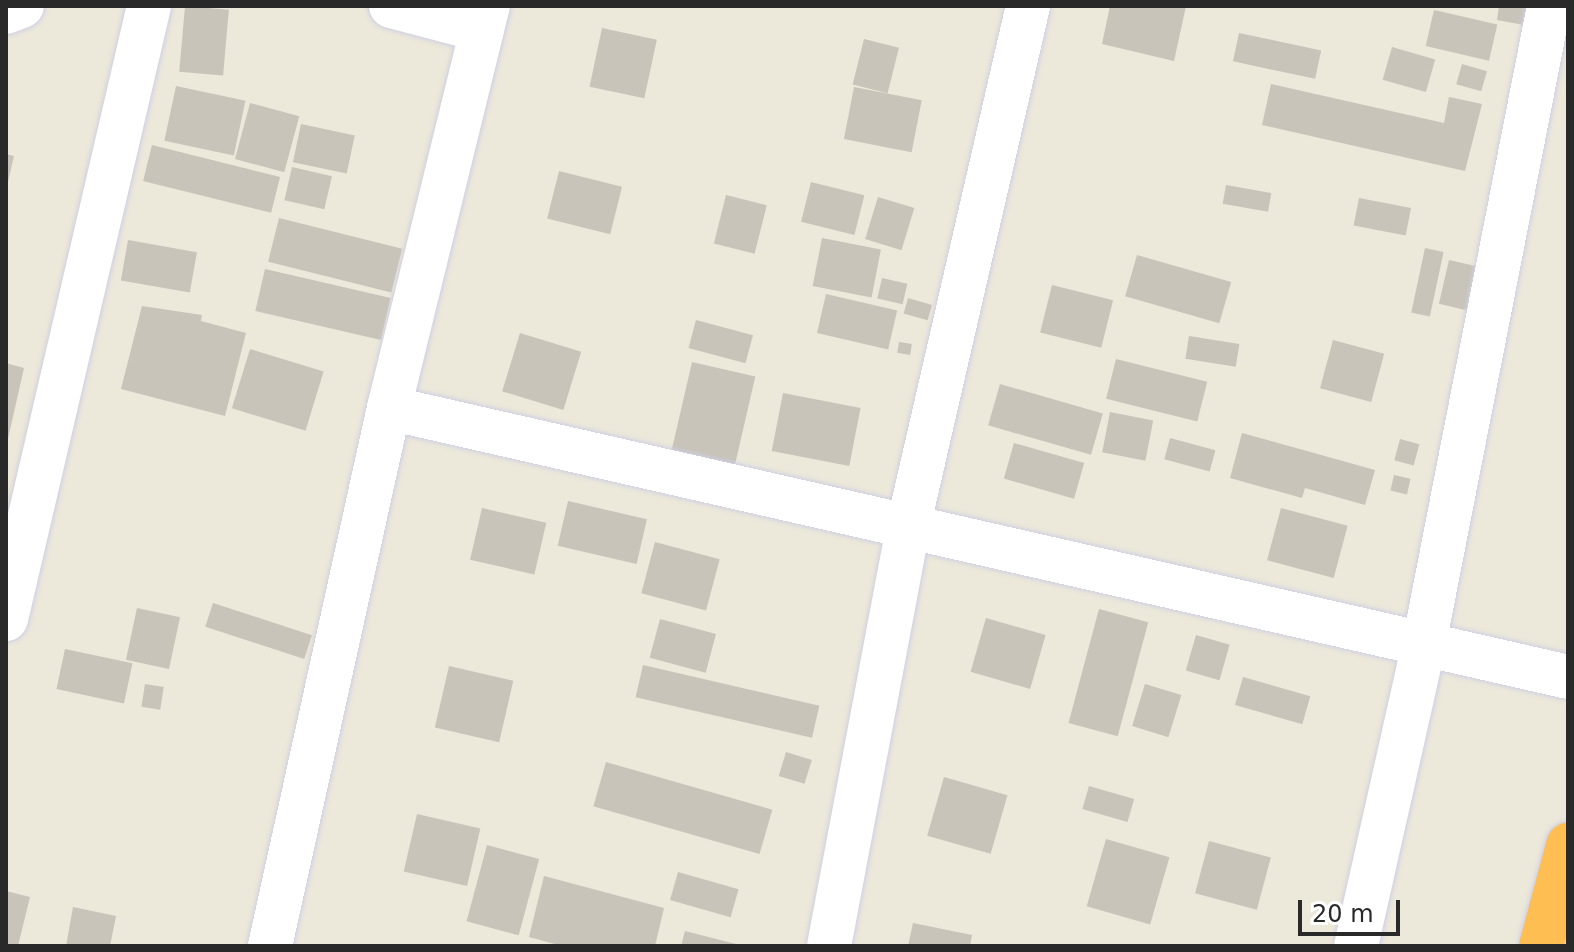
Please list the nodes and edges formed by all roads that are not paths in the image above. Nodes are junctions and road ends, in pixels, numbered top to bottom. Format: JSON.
{"nodes":[{"id":1,"x":22,"y":6,"type":"edge"},
{"id":2,"x":149,"y":6,"type":"edge"},
{"id":3,"x":391,"y":6,"type":"edge"},
{"id":4,"x":1028,"y":6,"type":"edge"},
{"id":5,"x":1549,"y":6,"type":"edge"},
{"id":6,"x":6,"y":12,"type":"edge"},
{"id":7,"x":485,"y":18,"type":"edge"},
{"id":8,"x":389,"y":408,"type":"junction"},
{"id":9,"x":908,"y":527,"type":"junction"},
{"id":10,"x":6,"y":619,"type":"edge"},
{"id":11,"x":1424,"y":644,"type":"junction"},
{"id":12,"x":1568,"y":677,"type":"edge"},
{"id":13,"x":1568,"y":845,"type":"edge"},
{"id":14,"x":270,"y":946,"type":"edge"},
{"id":15,"x":829,"y":946,"type":"edge"},
{"id":16,"x":1356,"y":946,"type":"edge"},
{"id":17,"x":1541,"y":946,"type":"edge"}],
"edges":[{"from":1,"to":6,"type":"street"},
{"from":2,"to":10,"type":"street"},
{"from":3,"to":7,"type":"street"},
{"from":4,"to":9,"type":"street"},
{"from":5,"to":11,"type":"street"},
{"from":7,"to":8,"type":"street"},
{"from":8,"to":9,"type":"street"},
{"from":8,"to":14,"type":"street"},
{"from":9,"to":11,"type":"street"},
{"from":9,"to":15,"type":"street"},
{"from":11,"to":12,"type":"street"},
{"from":11,"to":16,"type":"street"},
{"from":13,"to":17,"type":"highway"}]}
